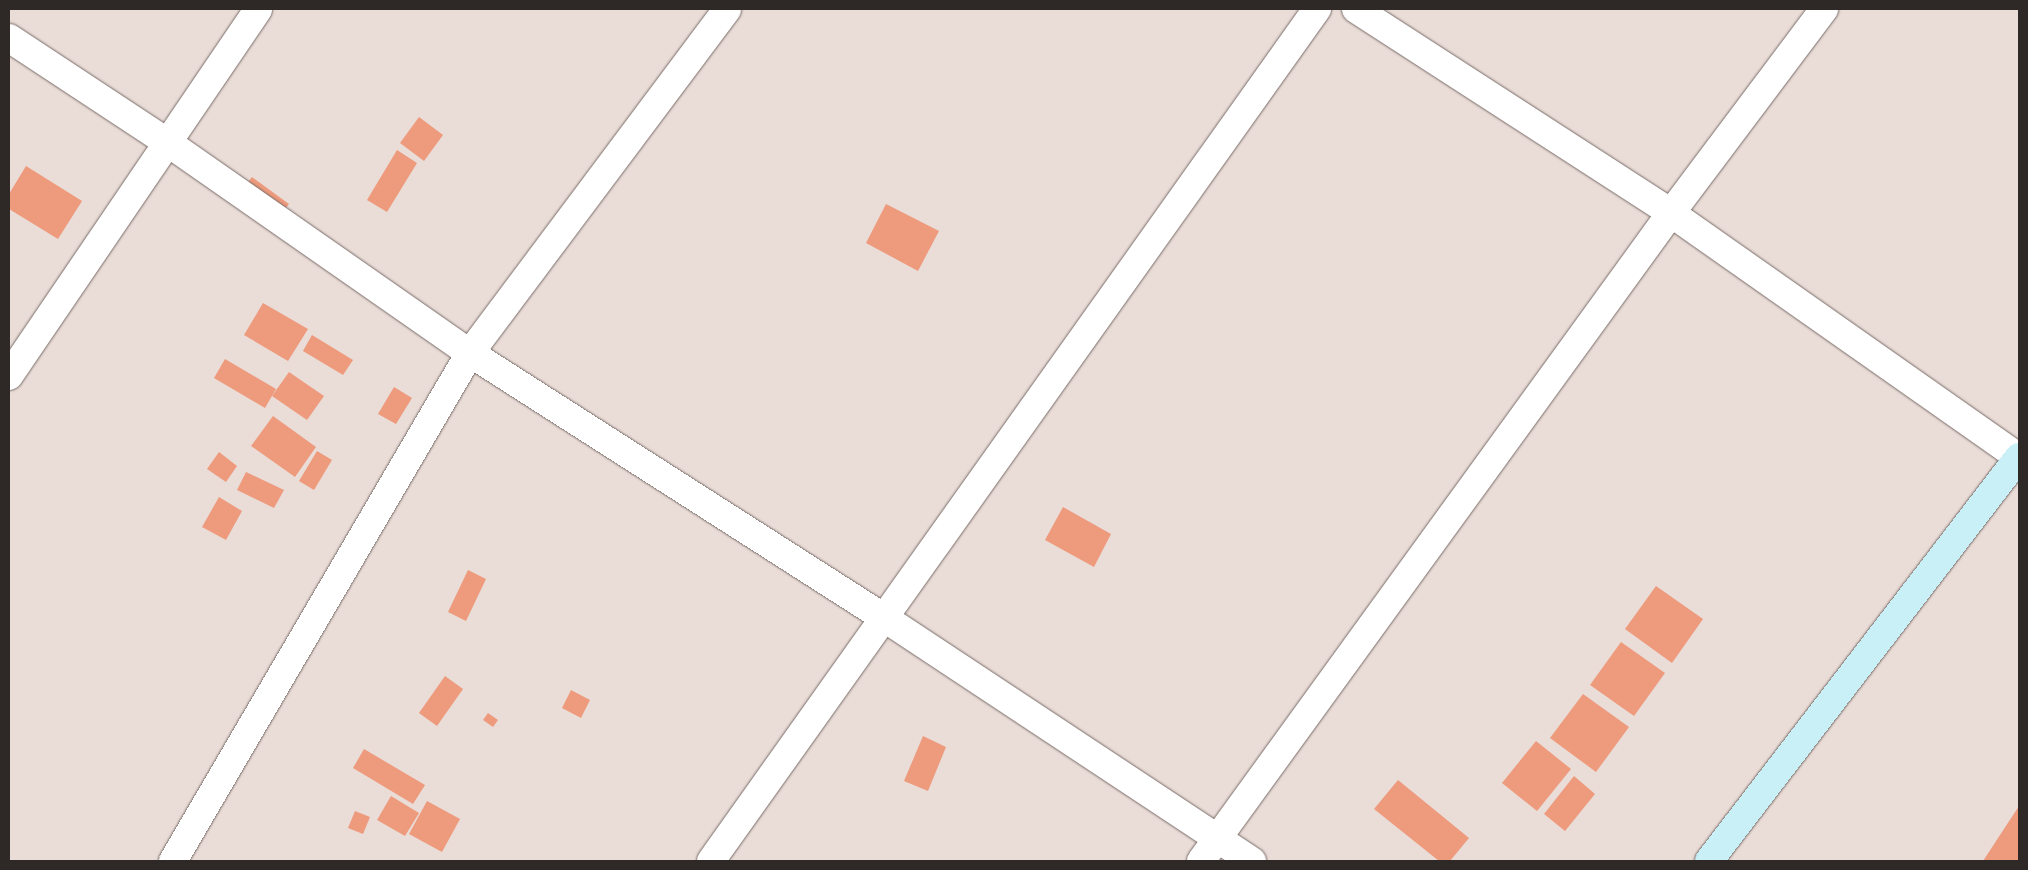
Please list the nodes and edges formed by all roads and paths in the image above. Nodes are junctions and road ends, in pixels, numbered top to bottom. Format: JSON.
{"nodes":[{"id":1,"x":258,"y":9,"type":"edge"},
{"id":2,"x":727,"y":9,"type":"edge"},
{"id":3,"x":1317,"y":9,"type":"edge"},
{"id":4,"x":1356,"y":9,"type":"edge"},
{"id":5,"x":1824,"y":9,"type":"edge"},
{"id":6,"x":9,"y":38,"type":"edge"},
{"id":7,"x":166,"y":142,"type":"junction"},
{"id":8,"x":1671,"y":213,"type":"junction"},
{"id":9,"x":470,"y":353,"type":"junction"},
{"id":10,"x":9,"y":376,"type":"edge"},
{"id":11,"x":2019,"y":457,"type":"edge"},
{"id":12,"x":886,"y":619,"type":"junction"},
{"id":13,"x":1217,"y":839,"type":"junction"},
{"id":14,"x":173,"y":861,"type":"edge"},
{"id":15,"x":711,"y":861,"type":"edge"},
{"id":16,"x":1201,"y":861,"type":"edge"},
{"id":17,"x":1252,"y":861,"type":"edge"},
{"id":18,"x":1709,"y":861,"type":"edge"}],
"edges":[{"from":1,"to":7,"type":"street"},
{"from":2,"to":9,"type":"street"},
{"from":3,"to":12,"type":"street"},
{"from":4,"to":8,"type":"street"},
{"from":5,"to":8,"type":"street"},
{"from":6,"to":7,"type":"street"},
{"from":7,"to":9,"type":"street"},
{"from":7,"to":10,"type":"street"},
{"from":8,"to":11,"type":"street"},
{"from":8,"to":13,"type":"street"},
{"from":9,"to":12,"type":"street"},
{"from":9,"to":14,"type":"street"},
{"from":11,"to":18,"type":"main road"},
{"from":12,"to":13,"type":"street"},
{"from":12,"to":15,"type":"street"},
{"from":13,"to":16,"type":"street"},
{"from":13,"to":17,"type":"street"}]}
